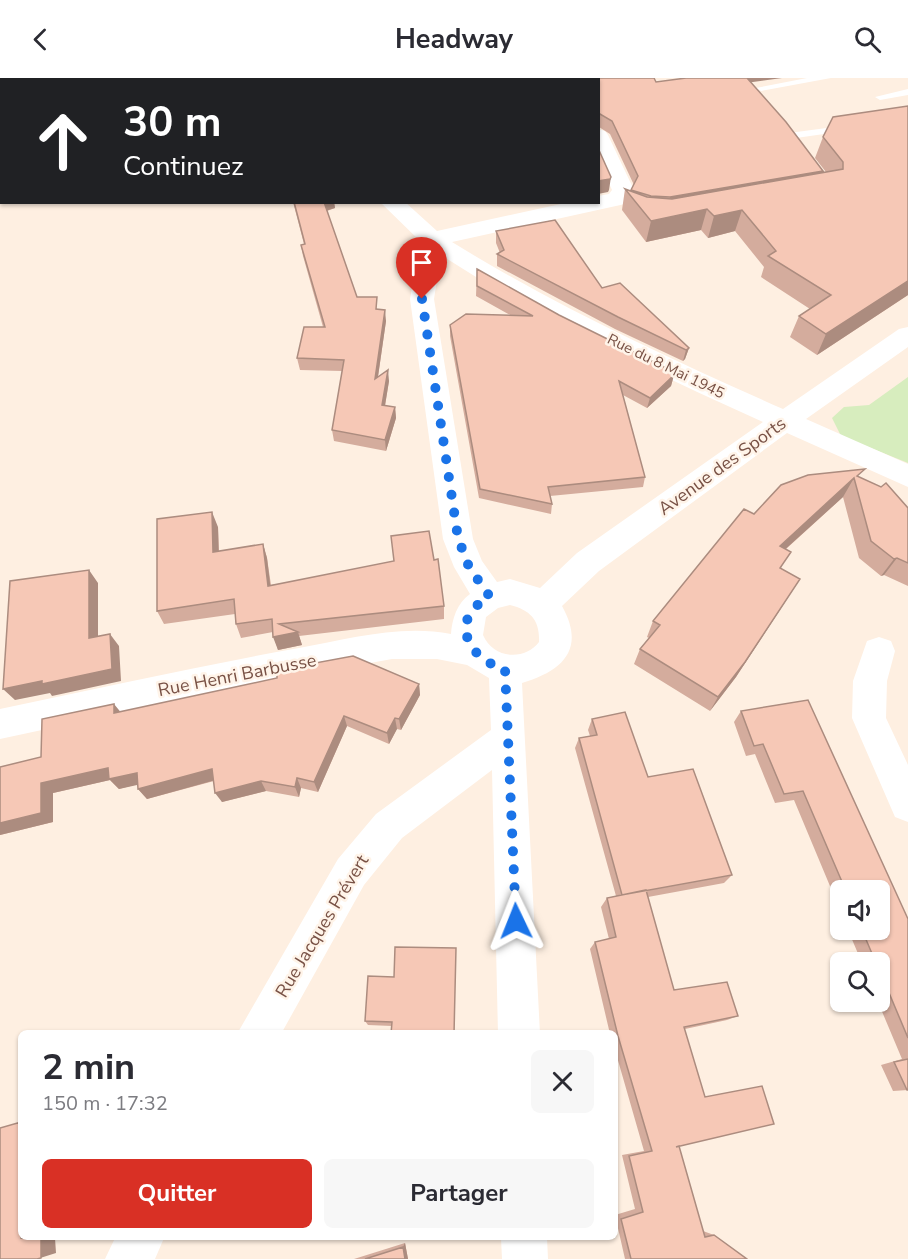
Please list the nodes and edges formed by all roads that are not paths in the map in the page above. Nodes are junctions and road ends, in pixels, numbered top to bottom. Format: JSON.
{"nodes":[{"id":1,"x":826,"y":78,"type":"edge"},
{"id":2,"x":761,"y":88,"type":"dead end"},
{"id":3,"x":908,"y":92,"type":"edge"},
{"id":4,"x":880,"y":97,"type":"dead end"},
{"id":5,"x":834,"y":130,"type":"edge"},
{"id":6,"x":600,"y":139,"type":"edge"},
{"id":7,"x":802,"y":153,"type":"edge"},
{"id":8,"x":393,"y":204,"type":"edge"},
{"id":9,"x":432,"y":239,"type":"junction"},
{"id":10,"x":908,"y":336,"type":"edge"},
{"id":11,"x":783,"y":422,"type":"junction"},
{"id":12,"x":908,"y":476,"type":"edge"},
{"id":13,"x":490,"y":597,"type":"junction"},
{"id":14,"x":543,"y":604,"type":"junction"},
{"id":15,"x":879,"y":651,"type":"dead end"},
{"id":16,"x":475,"y":653,"type":"junction"},
{"id":17,"x":505,"y":669,"type":"junction"},
{"id":18,"x":0,"y":724,"type":"edge"},
{"id":19,"x":508,"y":737,"type":"junction"},
{"id":20,"x":908,"y":805,"type":"edge"},
{"id":21,"x":260,"y":1030,"type":"edge"},
{"id":22,"x":519,"y":1030,"type":"edge"},
{"id":23,"x":140,"y":1240,"type":"edge"},
{"id":24,"x":524,"y":1240,"type":"edge"},
{"id":25,"x":128,"y":1259,"type":"edge"},
{"id":26,"x":525,"y":1259,"type":"edge"}],
"edges":[{"from":1,"to":2,"type":"lane"},
{"from":3,"to":4,"type":"lane"},
{"from":5,"to":7,"type":"lane"},
{"from":6,"to":9,"type":"street"},
{"from":8,"to":9,"type":"street","name":"Rue du 8 Mai 1945"},
{"from":9,"to":11,"type":"street","name":"Rue du 8 Mai 1945"},
{"from":9,"to":13,"type":"street"},
{"from":10,"to":11,"type":"street","name":"Avenue des Sports"},
{"from":11,"to":12,"type":"street","name":"Rue du 8 Mai 1945"},
{"from":11,"to":14,"type":"street","name":"Avenue des Sports"},
{"from":13,"to":14,"type":"street"},
{"from":13,"to":16,"type":"street"},
{"from":14,"to":17,"type":"street"},
{"from":15,"to":20,"type":"street"},
{"from":16,"to":17,"type":"street"},
{"from":16,"to":18,"type":"street","name":"Rue Henri Barbusse"},
{"from":17,"to":19,"type":"street"},
{"from":19,"to":21,"type":"street","name":"Rue Jacques Prévert"},
{"from":19,"to":22,"type":"street"},
{"from":23,"to":25,"type":"street"},
{"from":24,"to":26,"type":"street"}]}
